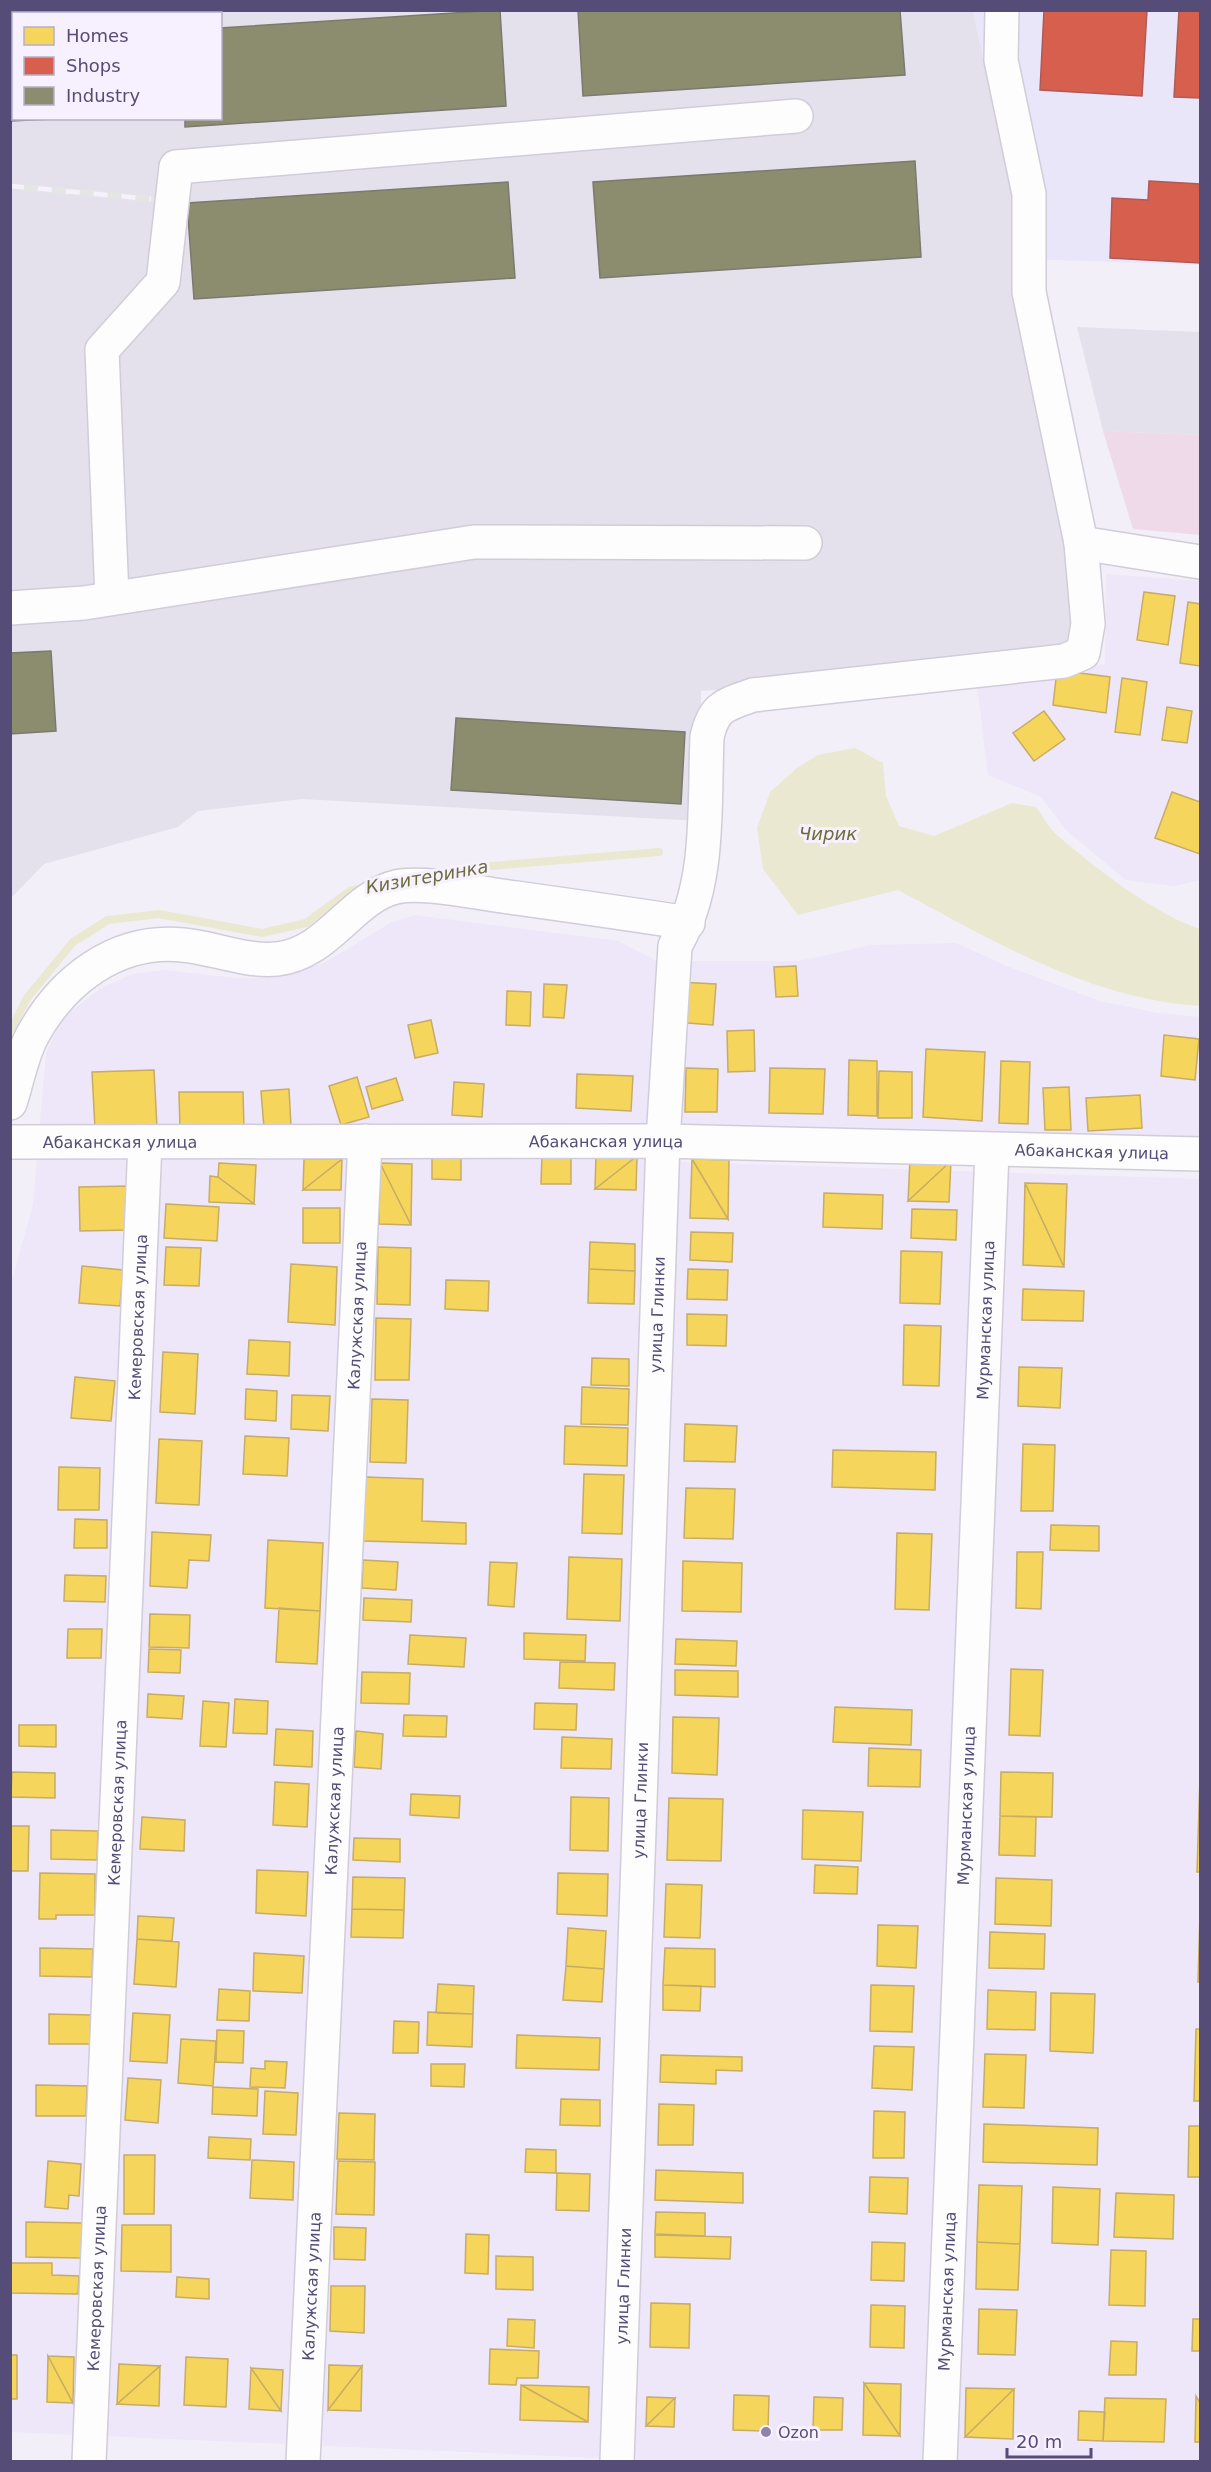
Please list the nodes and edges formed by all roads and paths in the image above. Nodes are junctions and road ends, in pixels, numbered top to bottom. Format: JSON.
{"nodes":[{"id":1,"x":1002,"y":10,"type":"edge"},
{"id":2,"x":796,"y":116,"type":"dead end"},
{"id":3,"x":805,"y":543,"type":"dead end"},
{"id":4,"x":1081,"y":543,"type":"junction"},
{"id":5,"x":1200,"y":562,"type":"edge"},
{"id":6,"x":112,"y":598,"type":"junction"},
{"id":7,"x":10,"y":608,"type":"edge"},
{"id":8,"x":688,"y":923,"type":"junction"},
{"id":9,"x":10,"y":1103,"type":"edge"},
{"id":10,"x":365,"y":1141,"type":"junction"},
{"id":11,"x":663,"y":1141,"type":"junction"},
{"id":12,"x":10,"y":1142,"type":"edge"},
{"id":13,"x":145,"y":1142,"type":"junction"},
{"id":14,"x":992,"y":1151,"type":"junction"},
{"id":15,"x":1200,"y":1154,"type":"edge"},
{"id":16,"x":89,"y":2462,"type":"edge"},
{"id":17,"x":303,"y":2462,"type":"edge"},
{"id":18,"x":617,"y":2462,"type":"edge"},
{"id":19,"x":940,"y":2462,"type":"edge"}],
"edges":[{"from":1,"to":4,"type":"street"},
{"from":2,"to":6,"type":"street"},
{"from":3,"to":6,"type":"street"},
{"from":4,"to":5,"type":"street"},
{"from":4,"to":8,"type":"street","name":"улица Глинки"},
{"from":6,"to":7,"type":"street"},
{"from":8,"to":9,"type":"street"},
{"from":8,"to":11,"type":"street","name":"улица Глинки"},
{"from":10,"to":11,"type":"street","name":"Абаканская улица"},
{"from":10,"to":13,"type":"street","name":"Абаканская улица"},
{"from":10,"to":17,"type":"street","name":"Калужская улица"},
{"from":11,"to":14,"type":"street","name":"Абаканская улица"},
{"from":11,"to":18,"type":"street","name":"улица Глинки"},
{"from":12,"to":13,"type":"street","name":"Абаканская улица"},
{"from":13,"to":16,"type":"street","name":"Кемеровская улица"},
{"from":14,"to":15,"type":"street","name":"Абаканская улица"},
{"from":14,"to":19,"type":"street","name":"Мурманская улица"}]}
